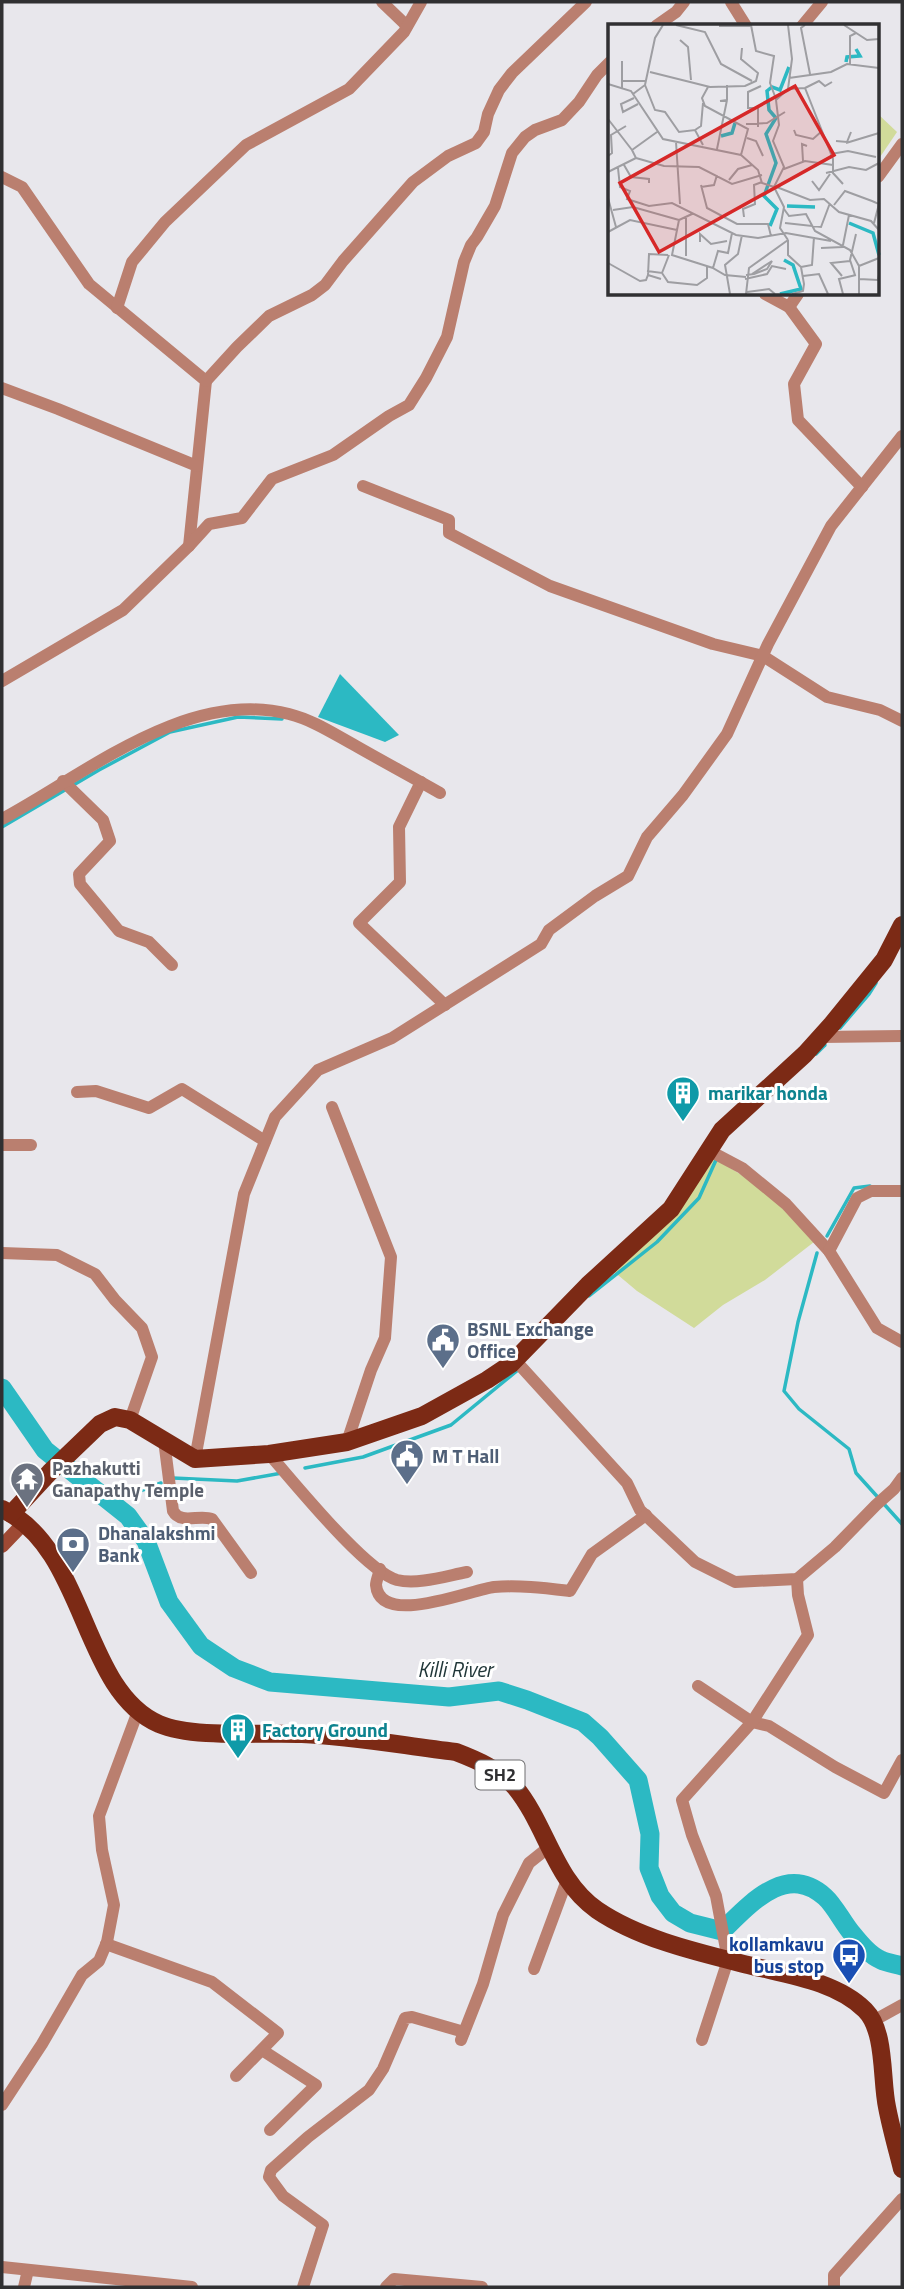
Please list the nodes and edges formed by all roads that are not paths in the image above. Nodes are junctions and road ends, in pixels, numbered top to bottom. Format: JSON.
{"nodes":[{"id":1,"x":382,"y":2,"type":"edge"},
{"id":2,"x":421,"y":2,"type":"edge"},
{"id":3,"x":586,"y":2,"type":"edge"},
{"id":4,"x":684,"y":2,"type":"edge"},
{"id":5,"x":731,"y":2,"type":"edge"},
{"id":6,"x":822,"y":2,"type":"edge"},
{"id":7,"x":659,"y":24,"type":"edge"},
{"id":8,"x":745,"y":24,"type":"edge"},
{"id":9,"x":804,"y":24,"type":"edge"},
{"id":10,"x":407,"y":26,"type":"junction"},
{"id":11,"x":608,"y":64,"type":"edge"},
{"id":12,"x":902,"y":144,"type":"edge"},
{"id":13,"x":880,"y":174,"type":"edge"},
{"id":14,"x":2,"y":177,"type":"edge"},
{"id":15,"x":769,"y":296,"type":"edge"},
{"id":16,"x":797,"y":296,"type":"edge"},
{"id":17,"x":789,"y":307,"type":"junction"},
{"id":18,"x":117,"y":308,"type":"junction"},
{"id":19,"x":206,"y":381,"type":"junction"},
{"id":20,"x":2,"y":388,"type":"edge"},
{"id":21,"x":902,"y":436,"type":"edge"},
{"id":22,"x":197,"y":466,"type":"junction"},
{"id":23,"x":363,"y":486,"type":"dead end"},
{"id":24,"x":862,"y":487,"type":"junction"},
{"id":25,"x":189,"y":546,"type":"junction"},
{"id":26,"x":762,"y":656,"type":"junction"},
{"id":27,"x":2,"y":681,"type":"edge"},
{"id":28,"x":902,"y":721,"type":"edge"},
{"id":29,"x":63,"y":781,"type":"junction"},
{"id":30,"x":421,"y":782,"type":"junction"},
{"id":31,"x":440,"y":793,"type":"dead end"},
{"id":32,"x":2,"y":819,"type":"edge"},
{"id":33,"x":902,"y":925,"type":"edge"},
{"id":34,"x":172,"y":965,"type":"dead end"},
{"id":35,"x":445,"y":1005,"type":"junction"},
{"id":36,"x":902,"y":1035,"type":"edge"},
{"id":37,"x":821,"y":1037,"type":"junction"},
{"id":38,"x":78,"y":1092,"type":"dead end"},
{"id":39,"x":332,"y":1107,"type":"dead end"},
{"id":40,"x":265,"y":1141,"type":"junction"},
{"id":41,"x":31,"y":1144,"type":"dead end"},
{"id":42,"x":2,"y":1145,"type":"edge"},
{"id":43,"x":708,"y":1150,"type":"junction"},
{"id":44,"x":902,"y":1191,"type":"edge"},
{"id":45,"x":829,"y":1251,"type":"junction"},
{"id":46,"x":2,"y":1253,"type":"edge"},
{"id":47,"x":902,"y":1342,"type":"edge"},
{"id":48,"x":515,"y":1360,"type":"junction"},
{"id":49,"x":130,"y":1420,"type":"junction"},
{"id":50,"x":164,"y":1440,"type":"junction"},
{"id":51,"x":347,"y":1442,"type":"junction"},
{"id":52,"x":269,"y":1454,"type":"junction"},
{"id":53,"x":195,"y":1459,"type":"junction"},
{"id":54,"x":898,"y":1484,"type":"edge"},
{"id":55,"x":12,"y":1515,"type":"edge"},
{"id":56,"x":646,"y":1515,"type":"junction"},
{"id":57,"x":2,"y":1546,"type":"edge"},
{"id":58,"x":380,"y":1569,"type":"junction"},
{"id":59,"x":467,"y":1572,"type":"dead end"},
{"id":60,"x":251,"y":1573,"type":"dead end"},
{"id":61,"x":797,"y":1578,"type":"junction"},
{"id":62,"x":698,"y":1686,"type":"dead end"},
{"id":63,"x":138,"y":1710,"type":"junction"},
{"id":64,"x":752,"y":1722,"type":"junction"},
{"id":65,"x":902,"y":1760,"type":"edge"},
{"id":66,"x":549,"y":1847,"type":"junction"},
{"id":67,"x":567,"y":1880,"type":"junction"},
{"id":68,"x":106,"y":1944,"type":"junction"},
{"id":69,"x":728,"y":1959,"type":"junction"},
{"id":70,"x":534,"y":1969,"type":"dead end"},
{"id":71,"x":902,"y":2005,"type":"edge"},
{"id":72,"x":873,"y":2021,"type":"junction"},
{"id":73,"x":702,"y":2040,"type":"dead end"},
{"id":74,"x":262,"y":2050,"type":"junction"},
{"id":75,"x":236,"y":2076,"type":"dead end"},
{"id":76,"x":2,"y":2105,"type":"edge"},
{"id":77,"x":270,"y":2130,"type":"dead end"},
{"id":78,"x":902,"y":2169,"type":"edge"},
{"id":79,"x":902,"y":2199,"type":"edge"},
{"id":80,"x":2,"y":2267,"type":"edge"},
{"id":81,"x":28,"y":2270,"type":"junction"},
{"id":82,"x":175,"y":2286,"type":"edge"},
{"id":83,"x":24,"y":2287,"type":"edge"},
{"id":84,"x":192,"y":2287,"type":"edge"},
{"id":85,"x":303,"y":2287,"type":"edge"},
{"id":86,"x":386,"y":2287,"type":"edge"},
{"id":87,"x":482,"y":2287,"type":"edge"},
{"id":88,"x":834,"y":2287,"type":"edge"}],
"edges":[{"from":1,"to":10,"type":"street"},
{"from":2,"to":10,"type":"street"},
{"from":3,"to":19,"type":"street"},
{"from":4,"to":7,"type":"street"},
{"from":5,"to":8,"type":"street"},
{"from":6,"to":9,"type":"street"},
{"from":10,"to":18,"type":"street"},
{"from":11,"to":25,"type":"street"},
{"from":12,"to":13,"type":"street"},
{"from":14,"to":18,"type":"street"},
{"from":15,"to":17,"type":"street"},
{"from":16,"to":17,"type":"street"},
{"from":17,"to":24,"type":"street"},
{"from":18,"to":19,"type":"street"},
{"from":19,"to":22,"type":"street"},
{"from":20,"to":22,"type":"street"},
{"from":21,"to":24,"type":"street"},
{"from":22,"to":25,"type":"street"},
{"from":23,"to":26,"type":"street"},
{"from":24,"to":26,"type":"street"},
{"from":25,"to":27,"type":"street"},
{"from":26,"to":28,"type":"street"},
{"from":26,"to":35,"type":"street"},
{"from":29,"to":30,"type":"street"},
{"from":29,"to":32,"type":"street"},
{"from":29,"to":34,"type":"street"},
{"from":30,"to":31,"type":"street"},
{"from":30,"to":35,"type":"street"},
{"from":33,"to":37,"type":"main road"},
{"from":35,"to":40,"type":"street"},
{"from":36,"to":37,"type":"street"},
{"from":37,"to":43,"type":"main road"},
{"from":38,"to":40,"type":"street"},
{"from":39,"to":51,"type":"street"},
{"from":40,"to":53,"type":"street"},
{"from":41,"to":42,"type":"street"},
{"from":43,"to":45,"type":"street"},
{"from":43,"to":48,"type":"main road"},
{"from":44,"to":45,"type":"street"},
{"from":45,"to":47,"type":"street"},
{"from":46,"to":49,"type":"street"},
{"from":48,"to":51,"type":"main road"},
{"from":48,"to":56,"type":"street"},
{"from":49,"to":50,"type":"main road"},
{"from":49,"to":55,"type":"main road"},
{"from":50,"to":53,"type":"main road"},
{"from":50,"to":60,"type":"street"},
{"from":51,"to":52,"type":"main road"},
{"from":52,"to":53,"type":"main road"},
{"from":52,"to":58,"type":"street"},
{"from":54,"to":61,"type":"street"},
{"from":55,"to":57,"type":"main road"},
{"from":55,"to":63,"type":"main road","number":"SH2"},
{"from":56,"to":58,"type":"street"},
{"from":56,"to":61,"type":"street"},
{"from":58,"to":59,"type":"street"},
{"from":61,"to":64,"type":"street"},
{"from":62,"to":64,"type":"street"},
{"from":63,"to":66,"type":"main road","number":"SH2"},
{"from":63,"to":68,"type":"street"},
{"from":64,"to":65,"type":"street"},
{"from":64,"to":69,"type":"street"},
{"from":66,"to":67,"type":"main road","number":"SH2"},
{"from":66,"to":85,"type":"street"},
{"from":67,"to":69,"type":"main road","number":"SH2"},
{"from":67,"to":70,"type":"street"},
{"from":68,"to":74,"type":"street"},
{"from":68,"to":76,"type":"street"},
{"from":69,"to":72,"type":"main road","number":"SH2"},
{"from":69,"to":73,"type":"street"},
{"from":71,"to":72,"type":"street"},
{"from":72,"to":78,"type":"main road"},
{"from":74,"to":75,"type":"street"},
{"from":74,"to":77,"type":"street"},
{"from":79,"to":88,"type":"street"},
{"from":80,"to":81,"type":"street"},
{"from":81,"to":82,"type":"street"},
{"from":81,"to":83,"type":"street"},
{"from":82,"to":84,"type":"street"},
{"from":86,"to":87,"type":"street"}]}
